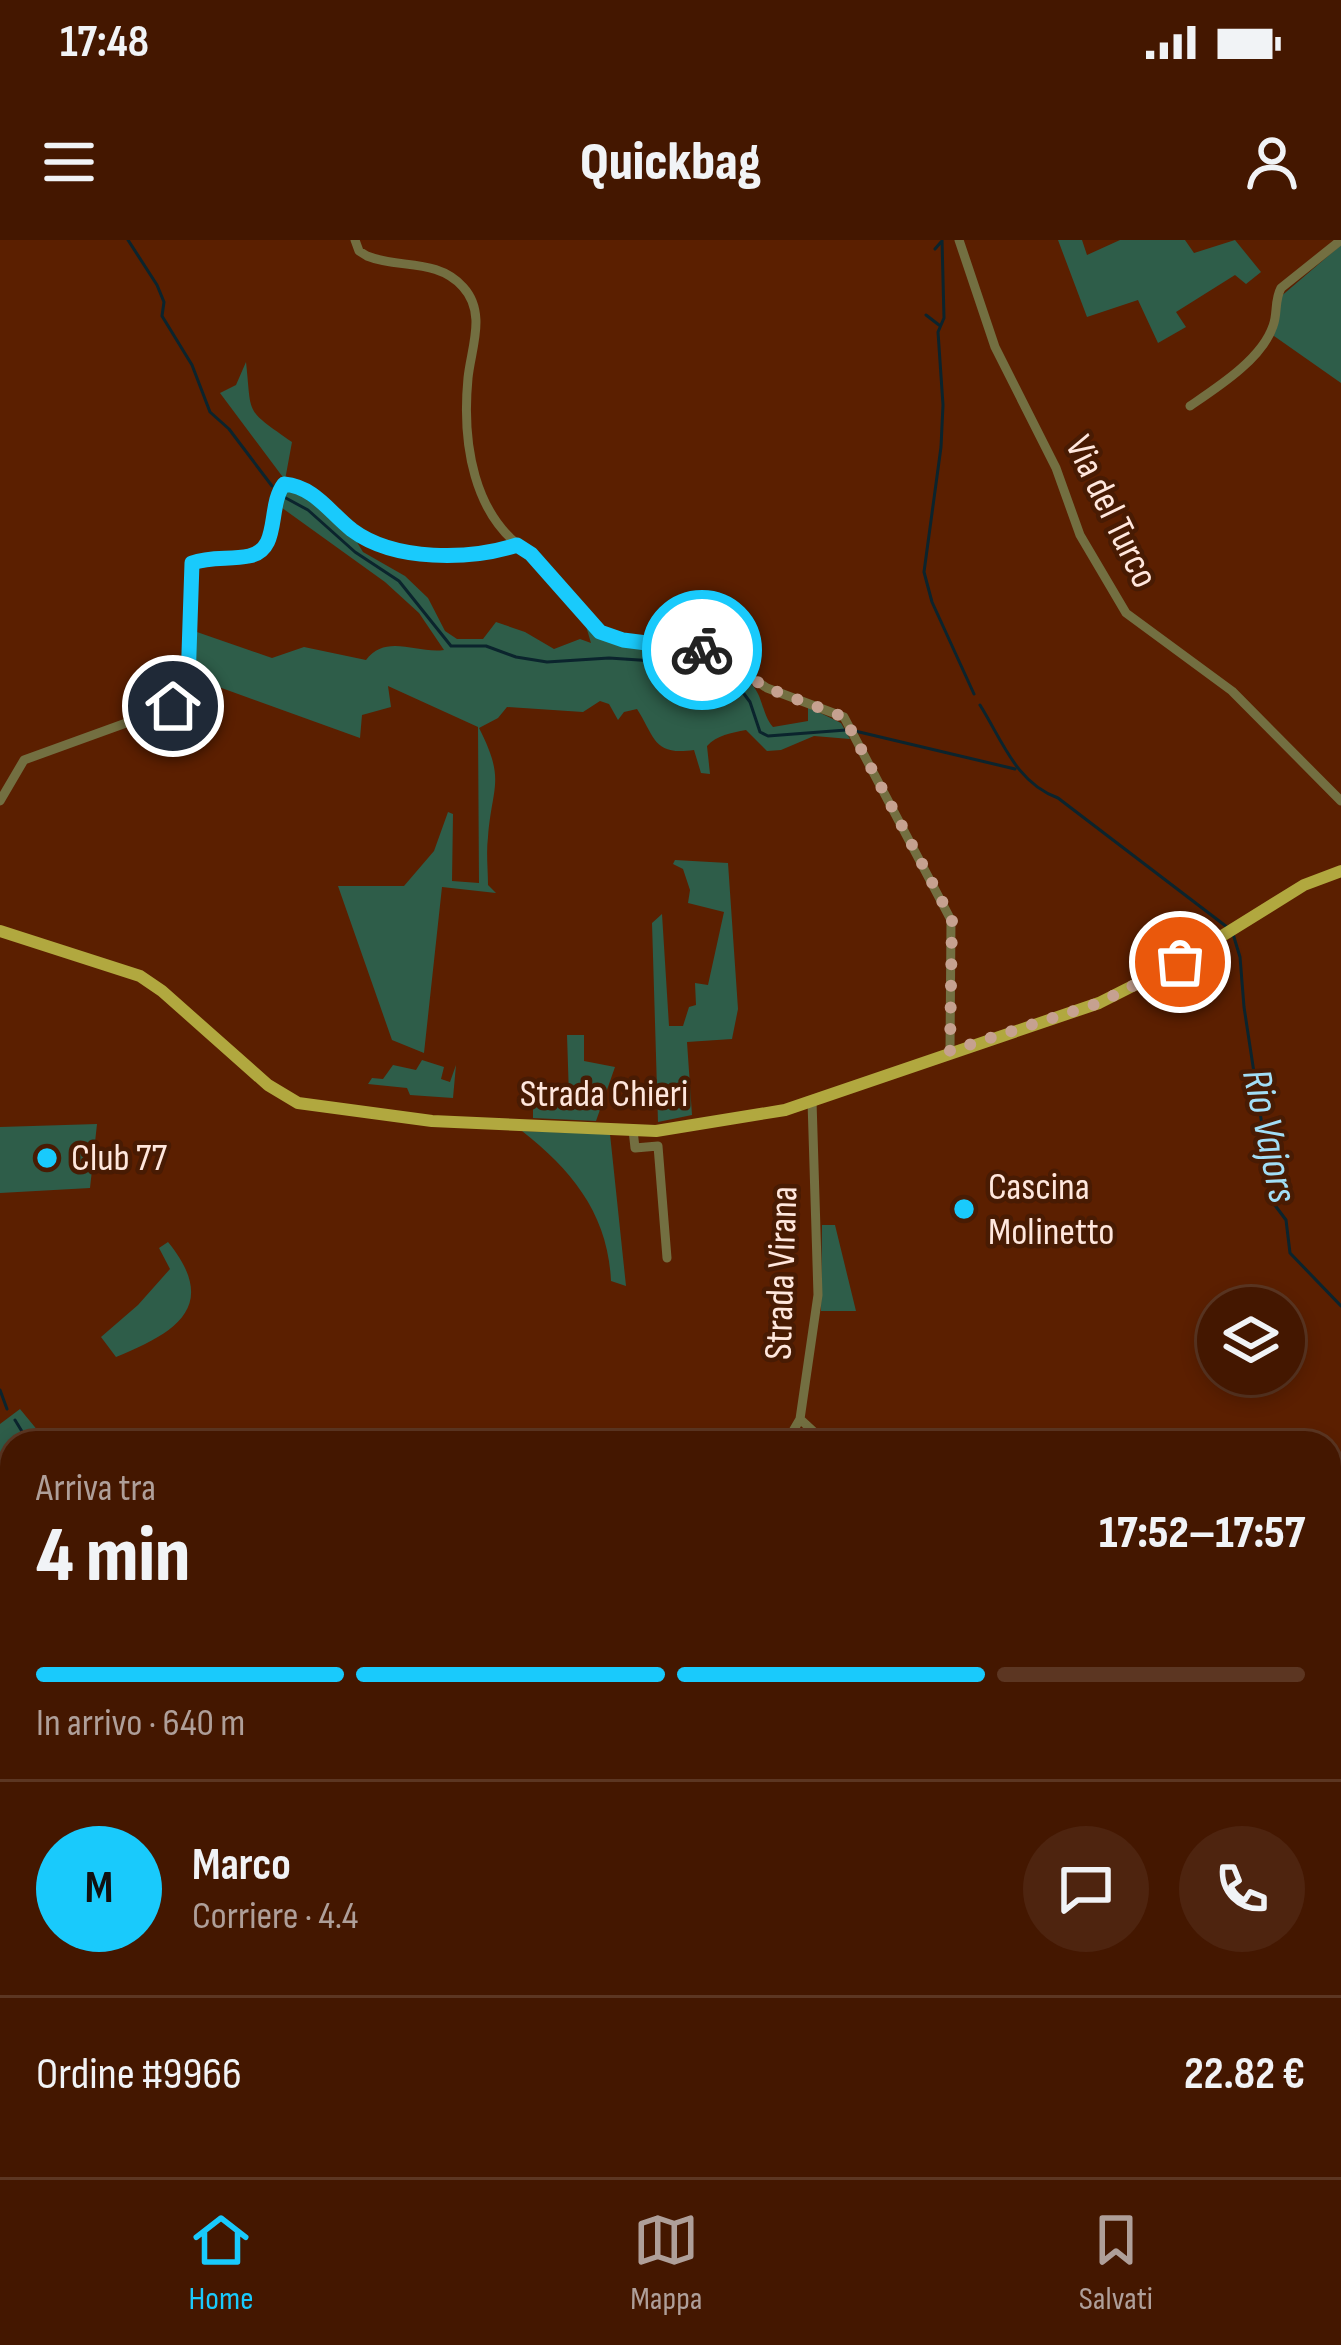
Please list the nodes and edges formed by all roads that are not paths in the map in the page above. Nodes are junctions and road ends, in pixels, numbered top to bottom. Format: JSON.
{"nodes":[{"id":1,"x":355,"y":240,"type":"edge"},
{"id":2,"x":959,"y":240,"type":"edge"},
{"id":3,"x":1341,"y":240,"type":"edge"},
{"id":4,"x":1190,"y":406,"type":"dead end"},
{"id":5,"x":517,"y":545,"type":"junction"},
{"id":6,"x":1341,"y":800,"type":"edge"},
{"id":7,"x":0,"y":801,"type":"edge"},
{"id":8,"x":1341,"y":871,"type":"edge"},
{"id":9,"x":0,"y":931,"type":"edge"},
{"id":10,"x":950,"y":1051,"type":"junction"},
{"id":11,"x":812,"y":1101,"type":"junction"},
{"id":12,"x":633,"y":1130,"type":"junction"},
{"id":13,"x":667,"y":1258,"type":"dead end"},
{"id":14,"x":800,"y":1419,"type":"junction"},
{"id":15,"x":793,"y":1431,"type":"edge"},
{"id":16,"x":813,"y":1431,"type":"edge"}],
"edges":[{"from":1,"to":5,"type":"street"},
{"from":2,"to":6,"type":"street","name":"Via del Turco"},
{"from":3,"to":4,"type":"street"},
{"from":5,"to":7,"type":"street"},
{"from":5,"to":10,"type":"street"},
{"from":8,"to":10,"type":"main road","name":"Strada Chieri"},
{"from":9,"to":12,"type":"main road","name":"Strada Chieri"},
{"from":10,"to":11,"type":"main road","name":"Strada Chieri"},
{"from":11,"to":12,"type":"main road","name":"Strada Chieri"},
{"from":11,"to":14,"type":"street","name":"Strada Virana"},
{"from":12,"to":13,"type":"street"},
{"from":14,"to":15,"type":"street","name":"Strada Virana"},
{"from":14,"to":16,"type":"street"}]}
